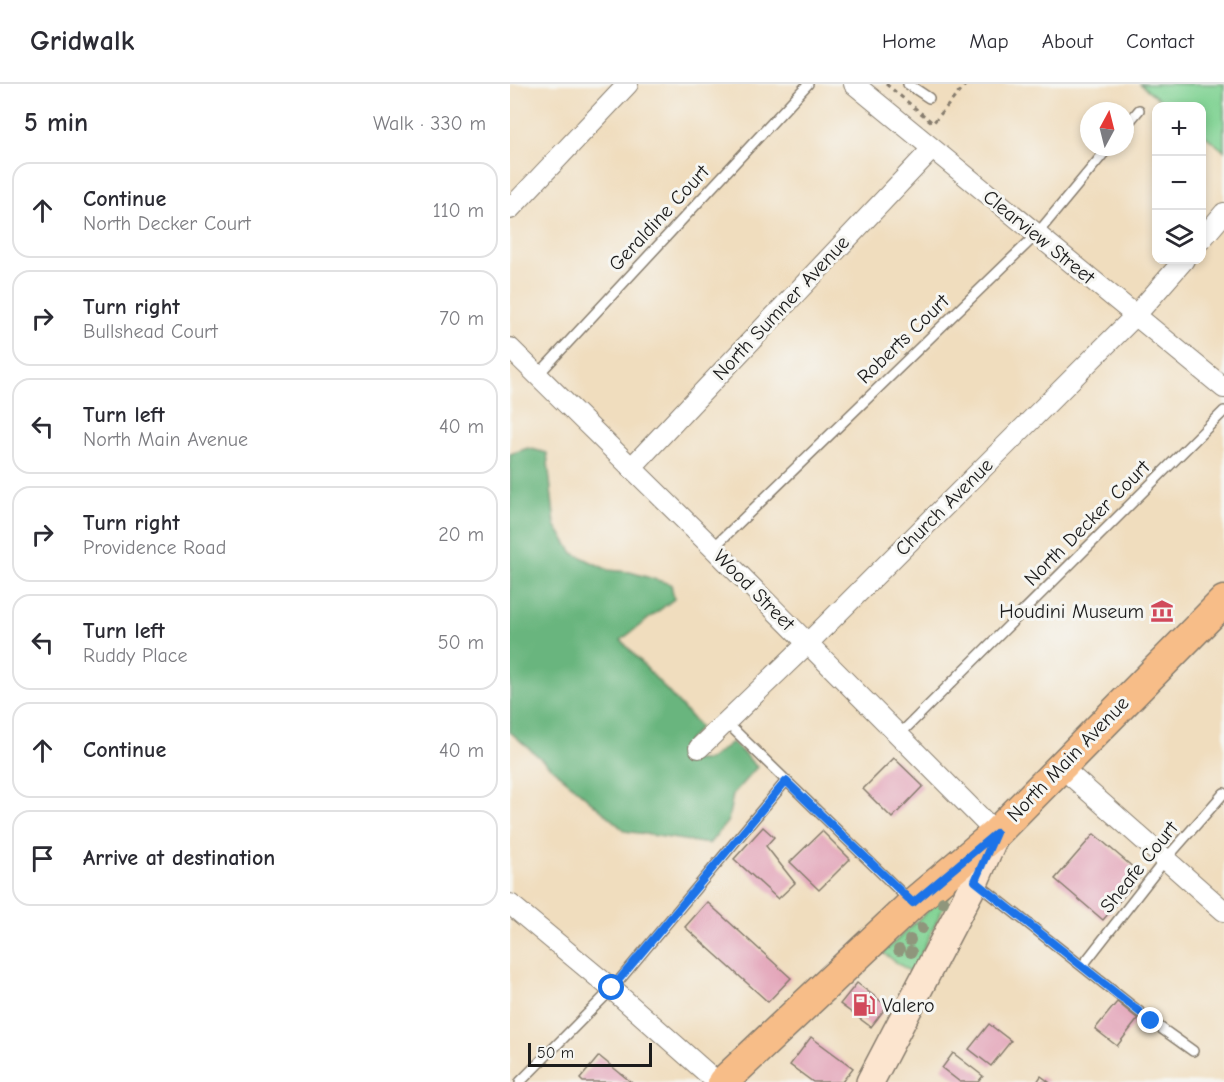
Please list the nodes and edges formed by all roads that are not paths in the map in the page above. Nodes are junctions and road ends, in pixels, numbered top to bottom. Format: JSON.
{"nodes":[{"id":1,"x":628,"y":84,"type":"edge"},
{"id":2,"x":807,"y":84,"type":"edge"},
{"id":3,"x":854,"y":84,"type":"edge"},
{"id":4,"x":908,"y":84,"type":"edge"},
{"id":5,"x":929,"y":98,"type":"dead end"},
{"id":6,"x":1139,"y":110,"type":"dead end"},
{"id":7,"x":1134,"y":116,"type":"edge"},
{"id":8,"x":932,"y":148,"type":"junction"},
{"id":9,"x":1101,"y":156,"type":"edge"},
{"id":10,"x":510,"y":208,"type":"edge"},
{"id":11,"x":1224,"y":213,"type":"edge"},
{"id":12,"x":1206,"y":234,"type":"edge"},
{"id":13,"x":1036,"y":235,"type":"junction"},
{"id":14,"x":1180,"y":264,"type":"edge"},
{"id":15,"x":1135,"y":316,"type":"junction"},
{"id":16,"x":510,"y":348,"type":"edge"},
{"id":17,"x":537,"y":375,"type":"junction"},
{"id":18,"x":1224,"y":388,"type":"edge"},
{"id":19,"x":1224,"y":411,"type":"edge"},
{"id":20,"x":631,"y":468,"type":"junction"},
{"id":21,"x":713,"y":548,"type":"junction"},
{"id":22,"x":1224,"y":602,"type":"edge"},
{"id":23,"x":807,"y":644,"type":"junction"},
{"id":24,"x":726,"y":722,"type":"junction"},
{"id":25,"x":898,"y":736,"type":"junction"},
{"id":26,"x":699,"y":748,"type":"dead end"},
{"id":27,"x":1060,"y":766,"type":"junction"},
{"id":28,"x":786,"y":781,"type":"junction"},
{"id":29,"x":1224,"y":793,"type":"edge"},
{"id":30,"x":996,"y":833,"type":"junction"},
{"id":31,"x":1165,"y":860,"type":"junction"},
{"id":32,"x":975,"y":881,"type":"junction"},
{"id":33,"x":913,"y":903,"type":"junction"},
{"id":34,"x":510,"y":904,"type":"edge"},
{"id":35,"x":1224,"y":911,"type":"edge"},
{"id":36,"x":1083,"y":965,"type":"junction"},
{"id":37,"x":612,"y":988,"type":"junction"},
{"id":38,"x":1193,"y":1051,"type":"dead end"},
{"id":39,"x":731,"y":1076,"type":"edge"},
{"id":40,"x":520,"y":1082,"type":"edge"},
{"id":41,"x":870,"y":1082,"type":"edge"}],
"edges":[{"from":1,"to":10,"type":"street"},
{"from":2,"to":17,"type":"lane","name":"Geraldine Court"},
{"from":3,"to":8,"type":"street","name":"Clearview Street"},
{"from":4,"to":5,"type":"lane"},
{"from":6,"to":7,"type":"lane"},
{"from":8,"to":13,"type":"street","name":"Clearview Street"},
{"from":8,"to":20,"type":"street","name":"North Sumner Avenue"},
{"from":9,"to":13,"type":"lane","name":"Roberts Court"},
{"from":11,"to":12,"type":"street"},
{"from":13,"to":15,"type":"street","name":"Clearview Street"},
{"from":13,"to":21,"type":"lane","name":"Roberts Court"},
{"from":14,"to":15,"type":"street","name":"Church Avenue"},
{"from":15,"to":18,"type":"street","name":"Clearview Street"},
{"from":15,"to":23,"type":"street","name":"Church Avenue"},
{"from":16,"to":17,"type":"street","name":"Wood Street"},
{"from":17,"to":20,"type":"street","name":"Wood Street"},
{"from":19,"to":25,"type":"lane","name":"North Decker Court"},
{"from":20,"to":21,"type":"street","name":"Wood Street"},
{"from":21,"to":23,"type":"street","name":"Wood Street"},
{"from":22,"to":27,"type":"main road","name":"North Main Avenue"},
{"from":23,"to":24,"type":"street","name":"Church Avenue"},
{"from":23,"to":25,"type":"street","name":"Wood Street"},
{"from":24,"to":26,"type":"street","name":"Church Avenue"},
{"from":24,"to":28,"type":"lane"},
{"from":25,"to":30,"type":"street","name":"Wood Street"},
{"from":27,"to":30,"type":"main road","name":"North Main Avenue"},
{"from":27,"to":31,"type":"street"},
{"from":28,"to":33,"type":"lane"},
{"from":28,"to":37,"type":"lane"},
{"from":29,"to":31,"type":"lane","name":"Sheafe Court"},
{"from":30,"to":32,"type":"main road"},
{"from":30,"to":33,"type":"main road","name":"North Main Avenue"},
{"from":31,"to":35,"type":"street"},
{"from":31,"to":36,"type":"lane","name":"Sheafe Court"},
{"from":32,"to":36,"type":"lane"},
{"from":32,"to":41,"type":"main road"},
{"from":33,"to":39,"type":"main road","name":"North Main Avenue"},
{"from":34,"to":37,"type":"street"},
{"from":36,"to":38,"type":"lane"},
{"from":37,"to":39,"type":"street"},
{"from":37,"to":40,"type":"lane"}]}
